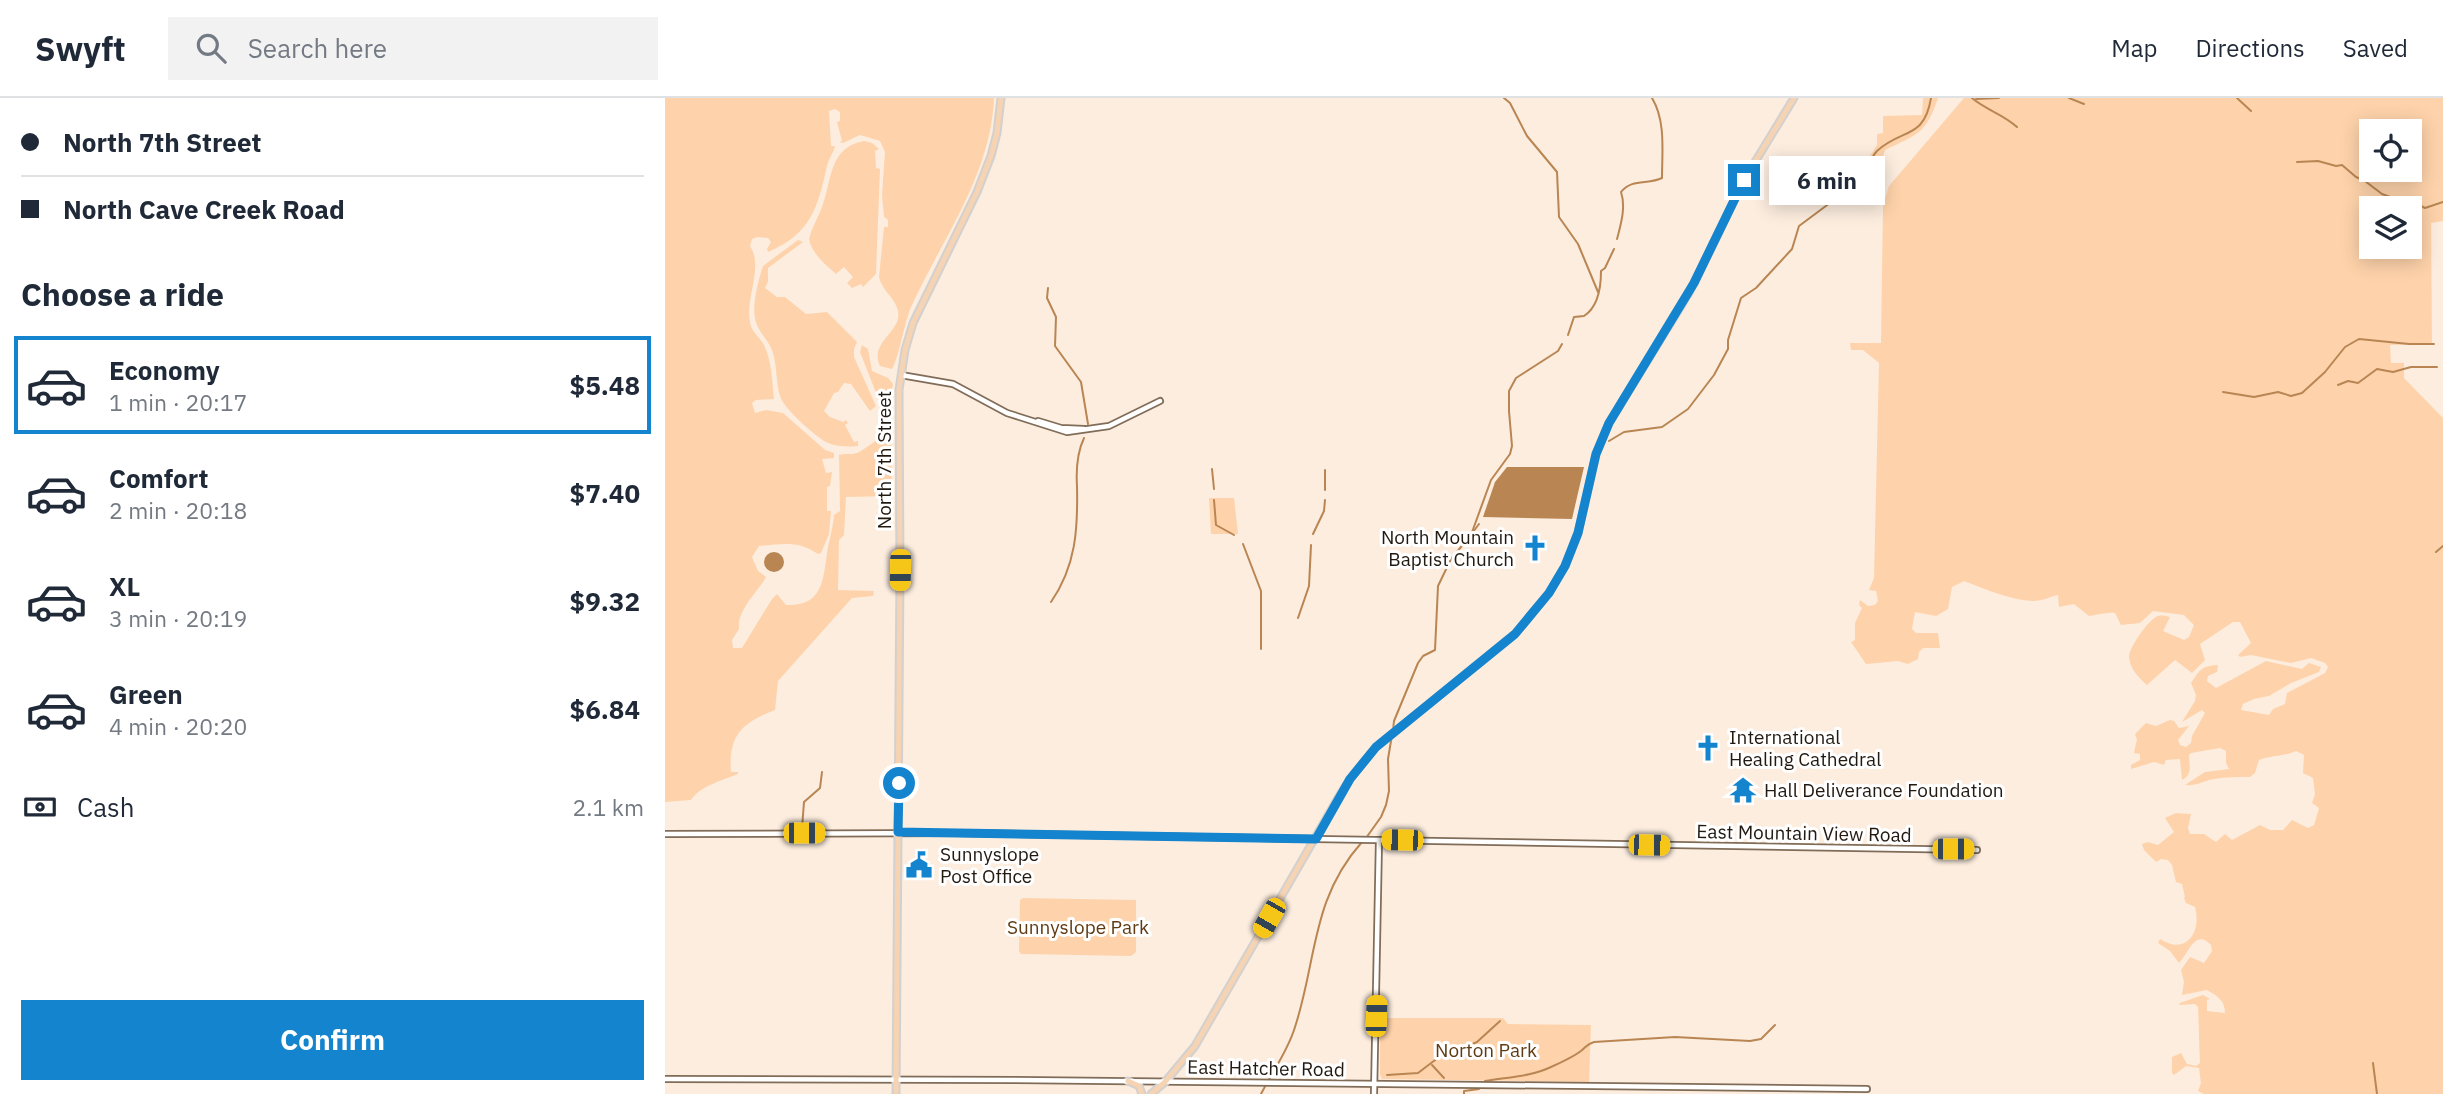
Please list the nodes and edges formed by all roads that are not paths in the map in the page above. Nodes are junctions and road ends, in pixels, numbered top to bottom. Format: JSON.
{"nodes":[{"id":1,"x":1000,"y":98,"type":"edge"},
{"id":2,"x":1794,"y":98,"type":"edge"},
{"id":3,"x":901,"y":376,"type":"junction"},
{"id":4,"x":1158,"y":402,"type":"dead end"},
{"id":5,"x":898,"y":832,"type":"junction"},
{"id":6,"x":665,"y":834,"type":"edge"},
{"id":7,"x":1316,"y":839,"type":"junction"},
{"id":8,"x":1379,"y":840,"type":"junction"},
{"id":9,"x":1977,"y":850,"type":"dead end"},
{"id":10,"x":665,"y":1079,"type":"edge"},
{"id":11,"x":895,"y":1079,"type":"junction"},
{"id":12,"x":1128,"y":1081,"type":"junction"},
{"id":13,"x":1165,"y":1082,"type":"junction"},
{"id":14,"x":1374,"y":1083,"type":"junction"},
{"id":15,"x":1867,"y":1089,"type":"dead end"},
{"id":16,"x":896,"y":1094,"type":"edge"},
{"id":17,"x":1142,"y":1094,"type":"edge"},
{"id":18,"x":1151,"y":1094,"type":"edge"},
{"id":19,"x":1374,"y":1094,"type":"edge"}],
"edges":[{"from":1,"to":3,"type":"main road","name":"North 7th Street"},
{"from":2,"to":7,"type":"main road"},
{"from":3,"to":4,"type":"street"},
{"from":3,"to":5,"type":"main road","name":"North 7th Street"},
{"from":5,"to":6,"type":"street","name":"East Mountain View Road"},
{"from":5,"to":7,"type":"street","name":"East Mountain View Road"},
{"from":5,"to":11,"type":"main road","name":"North 7th Street"},
{"from":7,"to":8,"type":"street","name":"East Mountain View Road"},
{"from":7,"to":13,"type":"main road"},
{"from":8,"to":9,"type":"street","name":"East Mountain View Road"},
{"from":8,"to":14,"type":"street"},
{"from":10,"to":11,"type":"street","name":"East Hatcher Road"},
{"from":11,"to":12,"type":"street","name":"East Hatcher Road"},
{"from":11,"to":16,"type":"main road","name":"North 7th Street"},
{"from":12,"to":13,"type":"street","name":"East Hatcher Road"},
{"from":12,"to":17,"type":"main road"},
{"from":13,"to":14,"type":"street","name":"East Hatcher Road"},
{"from":13,"to":18,"type":"main road"},
{"from":14,"to":15,"type":"street","name":"East Hatcher Road"},
{"from":14,"to":19,"type":"street"}]}
